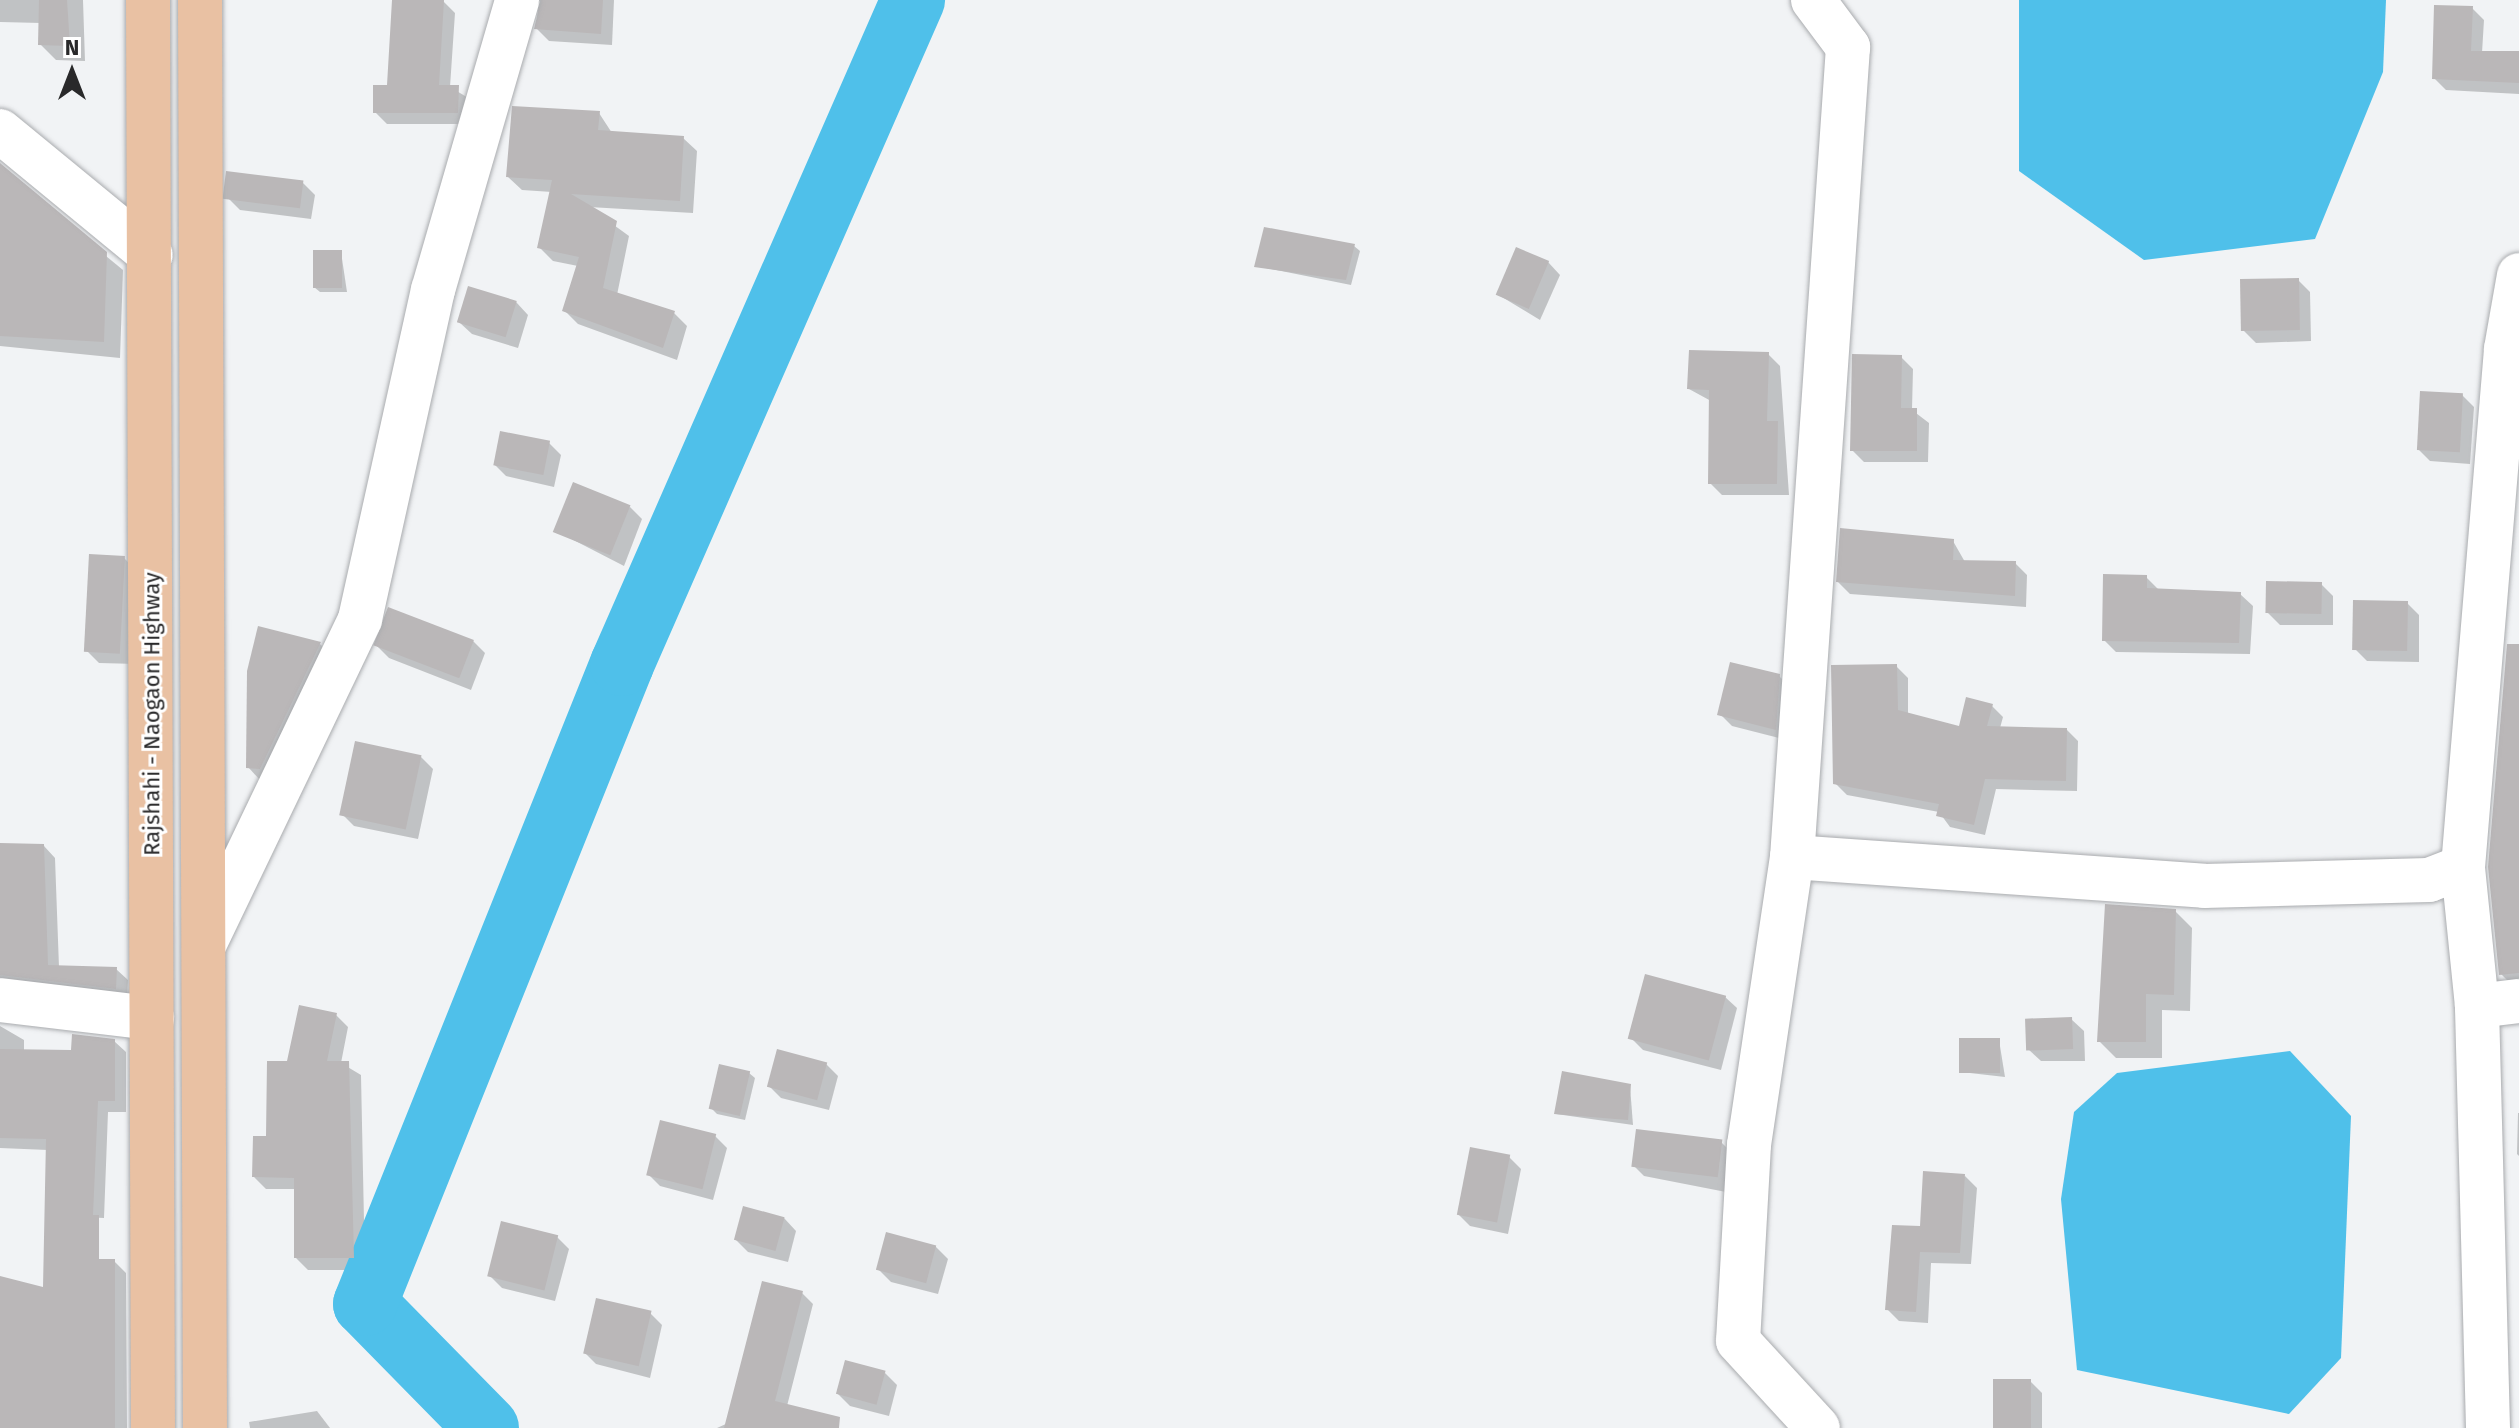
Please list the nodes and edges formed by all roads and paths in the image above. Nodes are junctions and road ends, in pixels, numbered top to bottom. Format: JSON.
{"nodes":[{"id":1,"x":148,"y":0,"type":"edge"},
{"id":2,"x":200,"y":0,"type":"edge"},
{"id":3,"x":517,"y":0,"type":"edge"},
{"id":4,"x":1813,"y":0,"type":"edge"},
{"id":5,"x":0,"y":131,"type":"edge"},
{"id":6,"x":151,"y":255,"type":"junction"},
{"id":7,"x":2519,"y":275,"type":"edge"},
{"id":8,"x":152,"y":809,"type":"junction"},
{"id":9,"x":205,"y":811,"type":"junction"},
{"id":10,"x":1792,"y":857,"type":"junction"},
{"id":11,"x":2463,"y":867,"type":"junction"},
{"id":12,"x":205,"y":943,"type":"junction"},
{"id":13,"x":0,"y":1000,"type":"edge"},
{"id":14,"x":2498,"y":1004,"type":"edge"},
{"id":15,"x":152,"y":1018,"type":"junction"},
{"id":16,"x":153,"y":1428,"type":"edge"},
{"id":17,"x":205,"y":1428,"type":"edge"},
{"id":18,"x":1818,"y":1428,"type":"edge"},
{"id":19,"x":2488,"y":1428,"type":"edge"}],
"edges":[{"from":1,"to":6,"type":"main road","name":"Rajshahi - Naogaon Highway"},
{"from":2,"to":9,"type":"main road"},
{"from":3,"to":12,"type":"street"},
{"from":4,"to":10,"type":"street"},
{"from":5,"to":6,"type":"street"},
{"from":6,"to":8,"type":"main road","name":"Rajshahi - Naogaon Highway"},
{"from":7,"to":11,"type":"street"},
{"from":8,"to":9,"type":"main road"},
{"from":8,"to":15,"type":"main road","name":"Rajshahi - Naogaon Highway"},
{"from":9,"to":12,"type":"main road"},
{"from":10,"to":11,"type":"street"},
{"from":10,"to":18,"type":"street"},
{"from":11,"to":14,"type":"street"},
{"from":12,"to":17,"type":"main road"},
{"from":13,"to":15,"type":"street"},
{"from":14,"to":19,"type":"street"},
{"from":15,"to":16,"type":"main road","name":"Rajshahi - Naogaon Highway"}]}
